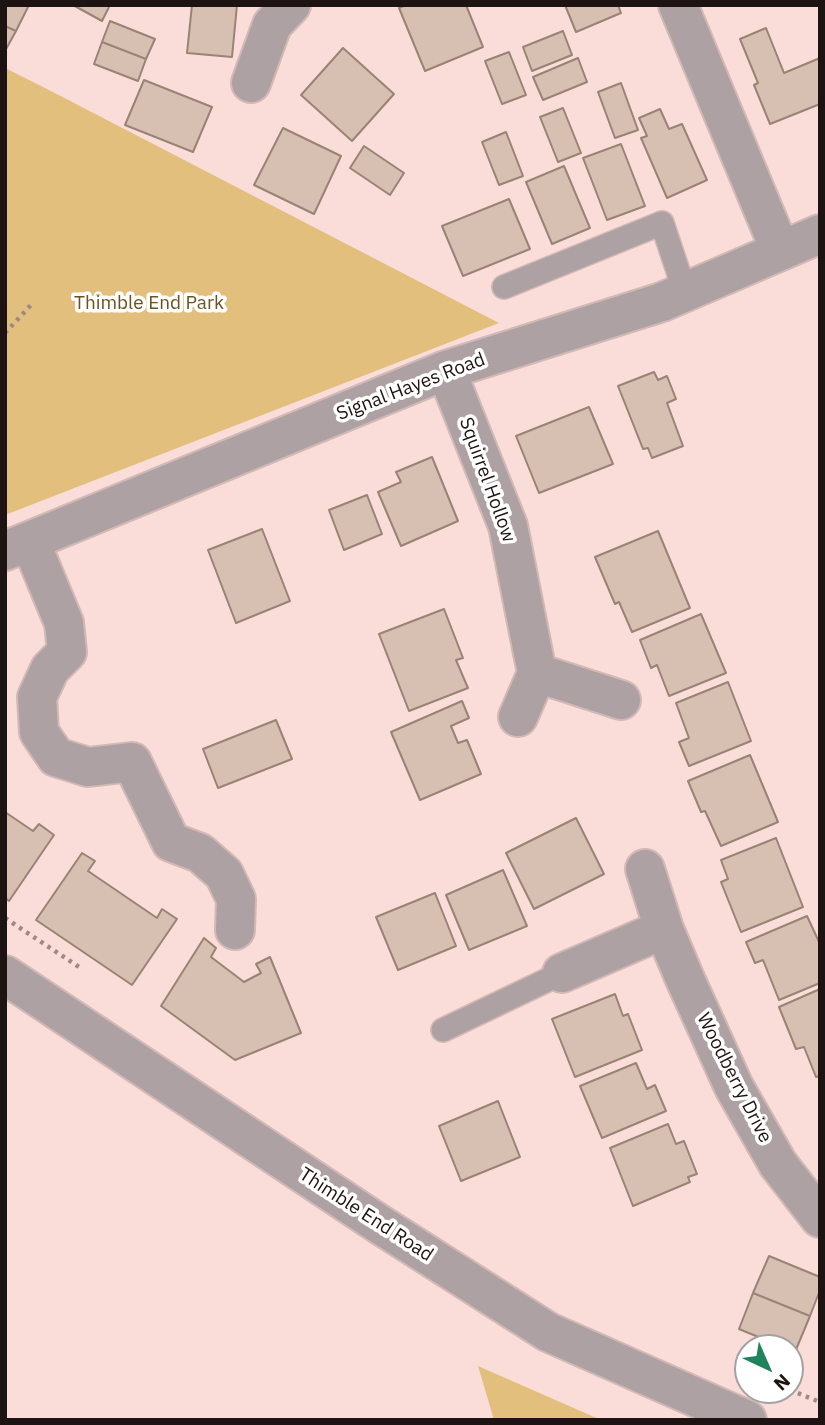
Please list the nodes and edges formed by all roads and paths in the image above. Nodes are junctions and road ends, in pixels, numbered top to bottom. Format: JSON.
{"nodes":[{"id":1,"x":678,"y":5,"type":"edge"},
{"id":2,"x":288,"y":7,"type":"edge"},
{"id":3,"x":251,"y":83,"type":"dead end"},
{"id":4,"x":820,"y":234,"type":"edge"},
{"id":5,"x":780,"y":250,"type":"junction"},
{"id":6,"x":504,"y":287,"type":"dead end"},
{"id":7,"x":685,"y":292,"type":"junction"},
{"id":8,"x":32,"y":305,"type":"dead end"},
{"id":9,"x":5,"y":333,"type":"edge"},
{"id":10,"x":446,"y":370,"type":"junction"},
{"id":11,"x":18,"y":546,"type":"edge"},
{"id":12,"x":537,"y":673,"type":"junction"},
{"id":13,"x":621,"y":700,"type":"dead end"},
{"id":14,"x":518,"y":717,"type":"dead end"},
{"id":15,"x":645,"y":869,"type":"dead end"},
{"id":16,"x":5,"y":918,"type":"edge"},
{"id":17,"x":664,"y":929,"type":"junction"},
{"id":18,"x":235,"y":930,"type":"dead end"},
{"id":19,"x":85,"y":972,"type":"dead end"},
{"id":20,"x":562,"y":973,"type":"joint"},
{"id":21,"x":5,"y":975,"type":"edge"},
{"id":22,"x":443,"y":1030,"type":"dead end"},
{"id":23,"x":820,"y":1218,"type":"edge"},
{"id":24,"x":747,"y":1420,"type":"edge"}],
"edges":[{"from":1,"to":5,"type":"street"},
{"from":2,"to":3,"type":"street"},
{"from":4,"to":5,"type":"street","name":"Signal Hayes Road"},
{"from":5,"to":7,"type":"street","name":"Signal Hayes Road"},
{"from":6,"to":7,"type":"lane"},
{"from":7,"to":10,"type":"street","name":"Signal Hayes Road"},
{"from":8,"to":9,"type":"path"},
{"from":10,"to":11,"type":"street","name":"Signal Hayes Road"},
{"from":10,"to":12,"type":"street","name":"Squirrel Hollow"},
{"from":11,"to":18,"type":"street"},
{"from":12,"to":13,"type":"street"},
{"from":12,"to":14,"type":"street"},
{"from":15,"to":17,"type":"street","name":"Woodberry Drive"},
{"from":16,"to":19,"type":"path"},
{"from":17,"to":20,"type":"street"},
{"from":17,"to":23,"type":"street","name":"Woodberry Drive"},
{"from":20,"to":22,"type":"lane"},
{"from":21,"to":24,"type":"street","name":"Thimble End Road"}]}
